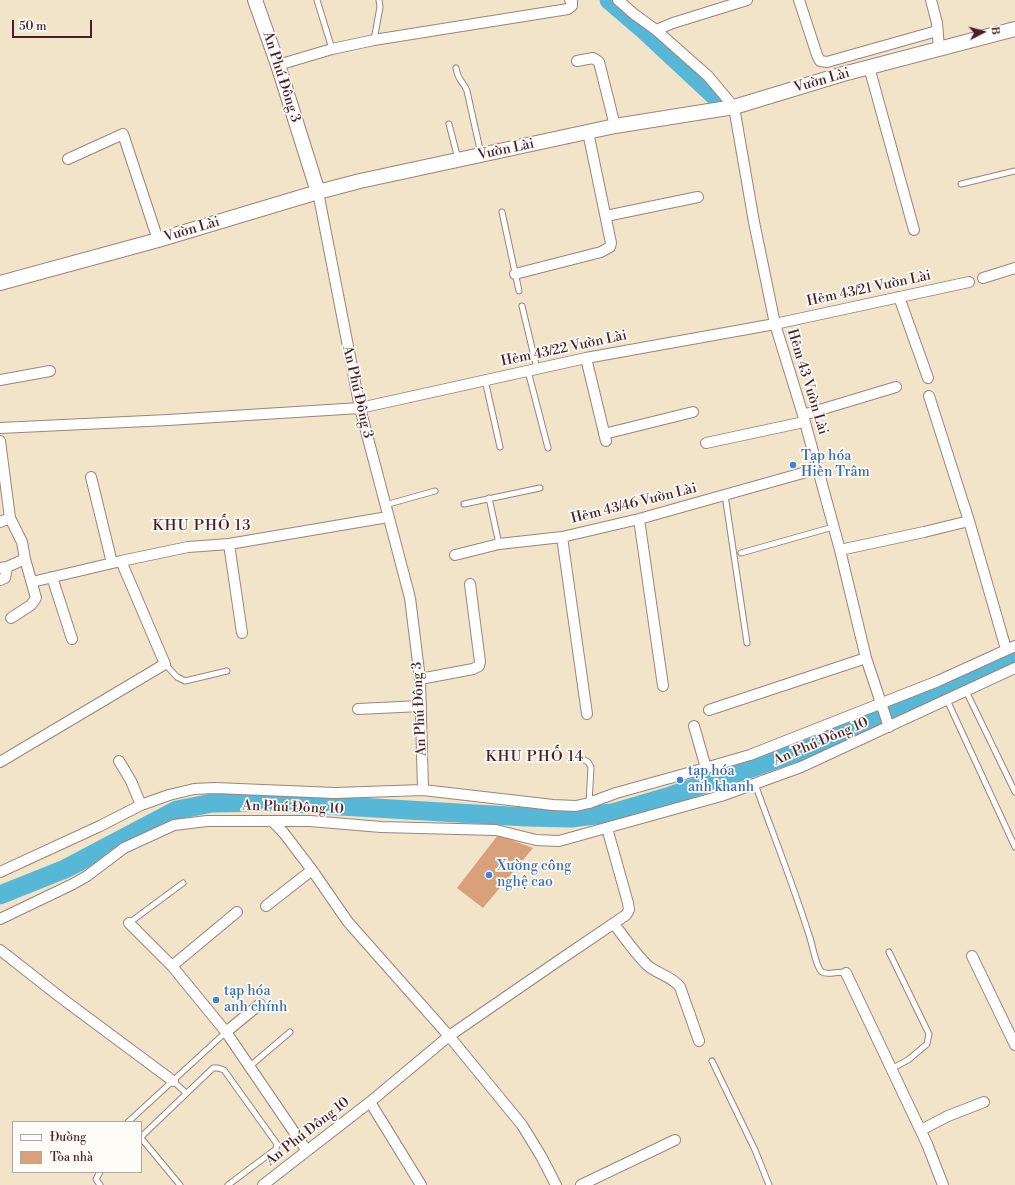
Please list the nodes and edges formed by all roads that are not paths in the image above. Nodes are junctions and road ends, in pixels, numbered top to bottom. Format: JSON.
{"nodes":[{"id":1,"x":255,"y":0,"type":"edge"},
{"id":2,"x":317,"y":0,"type":"edge"},
{"id":3,"x":379,"y":0,"type":"edge"},
{"id":4,"x":570,"y":0,"type":"edge"},
{"id":5,"x":618,"y":0,"type":"edge"},
{"id":6,"x":747,"y":0,"type":"edge"},
{"id":7,"x":799,"y":0,"type":"edge"},
{"id":8,"x":931,"y":0,"type":"edge"},
{"id":9,"x":1015,"y":29,"type":"edge"},
{"id":10,"x":656,"y":30,"type":"junction"},
{"id":11,"x":938,"y":31,"type":"junction"},
{"id":12,"x":374,"y":40,"type":"junction"},
{"id":13,"x":332,"y":49,"type":"junction"},
{"id":14,"x":939,"y":49,"type":"junction"},
{"id":15,"x":577,"y":61,"type":"dead end"},
{"id":16,"x":278,"y":65,"type":"junction"},
{"id":17,"x":869,"y":67,"type":"junction"},
{"id":18,"x":456,"y":68,"type":"dead end"},
{"id":19,"x":734,"y":107,"type":"junction"},
{"id":20,"x":449,"y":124,"type":"dead end"},
{"id":21,"x":615,"y":126,"type":"junction"},
{"id":22,"x":588,"y":132,"type":"junction"},
{"id":23,"x":482,"y":155,"type":"junction"},
{"id":24,"x":68,"y":159,"type":"dead end"},
{"id":25,"x":459,"y":160,"type":"junction"},
{"id":26,"x":1015,"y":172,"type":"edge"},
{"id":27,"x":961,"y":184,"type":"dead end"},
{"id":28,"x":318,"y":192,"type":"junction"},
{"id":29,"x":698,"y":197,"type":"dead end"},
{"id":30,"x":502,"y":212,"type":"dead end"},
{"id":31,"x":606,"y":216,"type":"junction"},
{"id":32,"x":914,"y":230,"type":"dead end"},
{"id":33,"x":158,"y":240,"type":"junction"},
{"id":34,"x":1015,"y":268,"type":"edge"},
{"id":35,"x":515,"y":274,"type":"junction"},
{"id":36,"x":983,"y":278,"type":"dead end"},
{"id":37,"x":969,"y":282,"type":"dead end"},
{"id":38,"x":0,"y":283,"type":"edge"},
{"id":39,"x":519,"y":291,"type":"dead end"},
{"id":40,"x":899,"y":297,"type":"junction"},
{"id":41,"x":522,"y":306,"type":"dead end"},
{"id":42,"x":775,"y":324,"type":"junction"},
{"id":43,"x":586,"y":358,"type":"junction"},
{"id":44,"x":532,"y":370,"type":"junction"},
{"id":45,"x":50,"y":371,"type":"dead end"},
{"id":46,"x":928,"y":378,"type":"dead end"},
{"id":47,"x":0,"y":380,"type":"edge"},
{"id":48,"x":485,"y":380,"type":"junction"},
{"id":49,"x":896,"y":386,"type":"dead end"},
{"id":50,"x":929,"y":396,"type":"dead end"},
{"id":51,"x":360,"y":408,"type":"junction"},
{"id":52,"x":693,"y":412,"type":"dead end"},
{"id":53,"x":804,"y":419,"type":"junction"},
{"id":54,"x":0,"y":428,"type":"edge"},
{"id":55,"x":0,"y":441,"type":"edge"},
{"id":56,"x":706,"y":443,"type":"dead end"},
{"id":57,"x":500,"y":447,"type":"dead end"},
{"id":58,"x":548,"y":448,"type":"dead end"},
{"id":59,"x":817,"y":469,"type":"junction"},
{"id":60,"x":91,"y":477,"type":"dead end"},
{"id":61,"x":540,"y":488,"type":"dead end"},
{"id":62,"x":436,"y":491,"type":"dead end"},
{"id":63,"x":725,"y":495,"type":"junction"},
{"id":64,"x":489,"y":498,"type":"junction"},
{"id":65,"x":464,"y":504,"type":"dead end"},
{"id":66,"x":385,"y":505,"type":"junction"},
{"id":67,"x":388,"y":517,"type":"junction"},
{"id":68,"x":10,"y":518,"type":"junction"},
{"id":69,"x":639,"y":519,"type":"junction"},
{"id":70,"x":969,"y":521,"type":"junction"},
{"id":71,"x":0,"y":522,"type":"edge"},
{"id":72,"x":833,"y":527,"type":"junction"},
{"id":73,"x":562,"y":537,"type":"junction"},
{"id":74,"x":229,"y":544,"type":"junction"},
{"id":75,"x":499,"y":544,"type":"junction"},
{"id":76,"x":840,"y":550,"type":"junction"},
{"id":77,"x":741,"y":553,"type":"dead end"},
{"id":78,"x":455,"y":555,"type":"dead end"},
{"id":79,"x":25,"y":559,"type":"junction"},
{"id":80,"x":116,"y":562,"type":"junction"},
{"id":81,"x":4,"y":567,"type":"edge"},
{"id":82,"x":52,"y":577,"type":"junction"},
{"id":83,"x":0,"y":580,"type":"edge"},
{"id":84,"x":32,"y":582,"type":"junction"},
{"id":85,"x":470,"y":584,"type":"dead end"},
{"id":86,"x":11,"y":618,"type":"dead end"},
{"id":87,"x":242,"y":633,"type":"dead end"},
{"id":88,"x":72,"y":639,"type":"dead end"},
{"id":89,"x":747,"y":643,"type":"dead end"},
{"id":90,"x":1010,"y":648,"type":"edge"},
{"id":91,"x":866,"y":658,"type":"junction"},
{"id":92,"x":165,"y":664,"type":"junction"},
{"id":93,"x":1015,"y":668,"type":"edge"},
{"id":94,"x":227,"y":671,"type":"dead end"},
{"id":95,"x":420,"y":679,"type":"junction"},
{"id":96,"x":663,"y":686,"type":"dead end"},
{"id":97,"x":966,"y":691,"type":"junction"},
{"id":98,"x":947,"y":700,"type":"junction"},
{"id":99,"x":421,"y":706,"type":"junction"},
{"id":100,"x":882,"y":706,"type":"junction"},
{"id":101,"x":358,"y":709,"type":"dead end"},
{"id":102,"x":709,"y":710,"type":"dead end"},
{"id":103,"x":587,"y":714,"type":"dead end"},
{"id":104,"x":888,"y":725,"type":"junction"},
{"id":105,"x":694,"y":726,"type":"dead end"},
{"id":106,"x":579,"y":757,"type":"dead end"},
{"id":107,"x":119,"y":761,"type":"dead end"},
{"id":108,"x":0,"y":762,"type":"edge"},
{"id":109,"x":706,"y":768,"type":"junction"},
{"id":110,"x":754,"y":784,"type":"junction"},
{"id":111,"x":423,"y":790,"type":"junction"},
{"id":112,"x":1015,"y":792,"type":"edge"},
{"id":113,"x":589,"y":803,"type":"junction"},
{"id":114,"x":140,"y":805,"type":"junction"},
{"id":115,"x":272,"y":821,"type":"junction"},
{"id":116,"x":607,"y":828,"type":"junction"},
{"id":117,"x":1015,"y":847,"type":"edge"},
{"id":118,"x":312,"y":870,"type":"junction"},
{"id":119,"x":0,"y":872,"type":"edge"},
{"id":120,"x":183,"y":883,"type":"dead end"},
{"id":121,"x":266,"y":906,"type":"dead end"},
{"id":122,"x":237,"y":912,"type":"dead end"},
{"id":123,"x":0,"y":919,"type":"edge"},
{"id":124,"x":129,"y":923,"type":"joint"},
{"id":125,"x":614,"y":924,"type":"junction"},
{"id":126,"x":0,"y":950,"type":"edge"},
{"id":127,"x":889,"y":952,"type":"dead end"},
{"id":128,"x":972,"y":956,"type":"dead end"},
{"id":129,"x":172,"y":966,"type":"junction"},
{"id":130,"x":846,"y":973,"type":"joint"},
{"id":131,"x":260,"y":1004,"type":"dead end"},
{"id":132,"x":226,"y":1032,"type":"junction"},
{"id":133,"x":290,"y":1032,"type":"dead end"},
{"id":134,"x":450,"y":1036,"type":"junction"},
{"id":135,"x":699,"y":1041,"type":"dead end"},
{"id":136,"x":1015,"y":1045,"type":"edge"},
{"id":137,"x":712,"y":1061,"type":"dead end"},
{"id":138,"x":249,"y":1067,"type":"junction"},
{"id":139,"x":891,"y":1069,"type":"junction"},
{"id":140,"x":173,"y":1081,"type":"junction"},
{"id":141,"x":186,"y":1093,"type":"junction"},
{"id":142,"x":370,"y":1102,"type":"junction"},
{"id":143,"x":984,"y":1102,"type":"dead end"},
{"id":144,"x":129,"y":1121,"type":"edge"},
{"id":145,"x":921,"y":1130,"type":"junction"},
{"id":146,"x":142,"y":1137,"type":"edge"},
{"id":147,"x":142,"y":1139,"type":"edge"},
{"id":148,"x":675,"y":1140,"type":"dead end"},
{"id":149,"x":307,"y":1152,"type":"junction"},
{"id":150,"x":99,"y":1173,"type":"edge"},
{"id":151,"x":100,"y":1185,"type":"edge"},
{"id":152,"x":180,"y":1185,"type":"edge"},
{"id":153,"x":228,"y":1185,"type":"edge"},
{"id":154,"x":263,"y":1185,"type":"edge"},
{"id":155,"x":421,"y":1185,"type":"edge"},
{"id":156,"x":556,"y":1185,"type":"edge"},
{"id":157,"x":581,"y":1185,"type":"edge"},
{"id":158,"x":769,"y":1185,"type":"edge"},
{"id":159,"x":943,"y":1185,"type":"edge"}],
"edges":[{"from":1,"to":16,"type":"main road","name":"An Phú Đông 3"},
{"from":2,"to":13,"type":"lane"},
{"from":3,"to":12,"type":"lane"},
{"from":4,"to":12,"type":"street"},
{"from":5,"to":10,"type":"street"},
{"from":6,"to":10,"type":"street"},
{"from":7,"to":11,"type":"street"},
{"from":8,"to":11,"type":"street"},
{"from":9,"to":14,"type":"main road","name":"Vườn Lài"},
{"from":10,"to":19,"type":"street"},
{"from":11,"to":14,"type":"street"},
{"from":12,"to":13,"type":"street"},
{"from":13,"to":16,"type":"street"},
{"from":14,"to":17,"type":"main road","name":"Vườn Lài"},
{"from":15,"to":21,"type":"street"},
{"from":16,"to":28,"type":"main road","name":"An Phú Đông 3"},
{"from":17,"to":19,"type":"main road","name":"Vườn Lài"},
{"from":17,"to":32,"type":"street"},
{"from":18,"to":23,"type":"lane"},
{"from":19,"to":21,"type":"main road","name":"Vườn Lài"},
{"from":19,"to":42,"type":"street","name":"Hẻm 43 Vườn Lài"},
{"from":20,"to":25,"type":"lane"},
{"from":21,"to":22,"type":"main road","name":"Vườn Lài"},
{"from":22,"to":23,"type":"main road","name":"Vườn Lài"},
{"from":22,"to":31,"type":"street"},
{"from":23,"to":25,"type":"main road","name":"Vườn Lài"},
{"from":24,"to":33,"type":"street"},
{"from":25,"to":28,"type":"main road","name":"Vườn Lài"},
{"from":26,"to":27,"type":"lane"},
{"from":28,"to":33,"type":"main road","name":"Vườn Lài"},
{"from":28,"to":51,"type":"street","name":"An Phú Đông 3"},
{"from":29,"to":31,"type":"street"},
{"from":30,"to":35,"type":"lane"},
{"from":31,"to":35,"type":"street"},
{"from":33,"to":38,"type":"main road","name":"Vườn Lài"},
{"from":34,"to":36,"type":"street"},
{"from":35,"to":39,"type":"lane"},
{"from":37,"to":40,"type":"street","name":"Hẻm 43/21 Vườn Lài"},
{"from":40,"to":42,"type":"street","name":"Hẻm 43/21 Vườn Lài"},
{"from":40,"to":46,"type":"street"},
{"from":41,"to":44,"type":"lane"},
{"from":42,"to":43,"type":"street","name":"Hẻm 43/22 Vườn Lài"},
{"from":42,"to":53,"type":"street","name":"Hẻm 43 Vườn Lài"},
{"from":43,"to":44,"type":"street","name":"Hẻm 43/22 Vườn Lài"},
{"from":43,"to":52,"type":"street"},
{"from":44,"to":48,"type":"street","name":"Hẻm 43/22 Vườn Lài"},
{"from":44,"to":58,"type":"lane"},
{"from":45,"to":47,"type":"street"},
{"from":48,"to":51,"type":"street","name":"Hẻm 43/22 Vườn Lài"},
{"from":48,"to":57,"type":"lane"},
{"from":49,"to":53,"type":"street"},
{"from":50,"to":70,"type":"street"},
{"from":51,"to":54,"type":"street","name":"Hẻm 43/22 Vườn Lài"},
{"from":51,"to":66,"type":"street","name":"An Phú Đông 3"},
{"from":53,"to":56,"type":"street"},
{"from":53,"to":59,"type":"street","name":"Hẻm 43 Vườn Lài"},
{"from":55,"to":68,"type":"street"},
{"from":59,"to":63,"type":"street","name":"Hẻm 43/46 Vườn Lài"},
{"from":59,"to":72,"type":"street","name":"Hẻm 43 Vườn Lài"},
{"from":60,"to":80,"type":"street"},
{"from":61,"to":64,"type":"lane"},
{"from":62,"to":66,"type":"lane"},
{"from":63,"to":69,"type":"street","name":"Hẻm 43/46 Vườn Lài"},
{"from":63,"to":89,"type":"lane"},
{"from":64,"to":65,"type":"lane"},
{"from":64,"to":75,"type":"lane"},
{"from":66,"to":67,"type":"street","name":"An Phú Đông 3"},
{"from":67,"to":74,"type":"street"},
{"from":67,"to":95,"type":"street","name":"An Phú Đông 3"},
{"from":68,"to":71,"type":"street"},
{"from":68,"to":79,"type":"street"},
{"from":69,"to":73,"type":"street","name":"Hẻm 43/46 Vườn Lài"},
{"from":69,"to":96,"type":"street"},
{"from":70,"to":76,"type":"street"},
{"from":70,"to":90,"type":"street"},
{"from":72,"to":76,"type":"street","name":"Hẻm 43 Vườn Lài"},
{"from":72,"to":77,"type":"lane"},
{"from":73,"to":75,"type":"street","name":"Hẻm 43/46 Vườn Lài"},
{"from":73,"to":103,"type":"street"},
{"from":74,"to":80,"type":"street"},
{"from":74,"to":87,"type":"street"},
{"from":75,"to":78,"type":"street","name":"Hẻm 43/46 Vườn Lài"},
{"from":76,"to":91,"type":"street","name":"Hẻm 43 Vườn Lài"},
{"from":79,"to":81,"type":"street"},
{"from":79,"to":84,"type":"street"},
{"from":80,"to":82,"type":"street"},
{"from":80,"to":92,"type":"street"},
{"from":81,"to":83,"type":"street"},
{"from":82,"to":84,"type":"street"},
{"from":82,"to":88,"type":"street"},
{"from":84,"to":86,"type":"street"},
{"from":85,"to":95,"type":"street"},
{"from":90,"to":100,"type":"street"},
{"from":91,"to":100,"type":"street","name":"Hẻm 43 Vườn Lài"},
{"from":91,"to":102,"type":"street"},
{"from":92,"to":94,"type":"lane"},
{"from":92,"to":108,"type":"street"},
{"from":93,"to":97,"type":"street","name":"An Phú Đông 10"},
{"from":95,"to":99,"type":"street","name":"An Phú Đông 3"},
{"from":97,"to":98,"type":"street","name":"An Phú Đông 10"},
{"from":97,"to":112,"type":"lane"},
{"from":98,"to":104,"type":"street","name":"An Phú Đông 10"},
{"from":98,"to":117,"type":"lane"},
{"from":99,"to":101,"type":"street"},
{"from":99,"to":111,"type":"street","name":"An Phú Đông 3"},
{"from":100,"to":104,"type":"street","name":"Hẻm 43 Vườn Lài"},
{"from":100,"to":109,"type":"street"},
{"from":104,"to":110,"type":"street","name":"An Phú Đông 10"},
{"from":105,"to":109,"type":"street"},
{"from":106,"to":113,"type":"lane"},
{"from":107,"to":114,"type":"street"},
{"from":109,"to":113,"type":"street"},
{"from":110,"to":116,"type":"street","name":"An Phú Đông 10"},
{"from":110,"to":130,"type":"lane"},
{"from":111,"to":113,"type":"street"},
{"from":111,"to":114,"type":"street"},
{"from":114,"to":119,"type":"street"},
{"from":115,"to":116,"type":"street","name":"An Phú Đông 10"},
{"from":115,"to":118,"type":"street"},
{"from":115,"to":123,"type":"street","name":"An Phú Đông 10"},
{"from":116,"to":125,"type":"street","name":"An Phú Đông 10"},
{"from":118,"to":121,"type":"street"},
{"from":118,"to":134,"type":"street"},
{"from":120,"to":124,"type":"lane"},
{"from":122,"to":129,"type":"street"},
{"from":124,"to":129,"type":"street"},
{"from":125,"to":134,"type":"street","name":"An Phú Đông 10"},
{"from":125,"to":135,"type":"street"},
{"from":126,"to":140,"type":"street"},
{"from":127,"to":139,"type":"lane"},
{"from":128,"to":136,"type":"street"},
{"from":129,"to":132,"type":"street"},
{"from":130,"to":139,"type":"street"},
{"from":131,"to":132,"type":"street"},
{"from":132,"to":138,"type":"street"},
{"from":132,"to":140,"type":"lane"},
{"from":133,"to":138,"type":"lane"},
{"from":134,"to":142,"type":"street","name":"An Phú Đông 10"},
{"from":134,"to":156,"type":"street"},
{"from":137,"to":158,"type":"lane"},
{"from":138,"to":149,"type":"street"},
{"from":139,"to":145,"type":"street"},
{"from":140,"to":141,"type":"lane"},
{"from":140,"to":144,"type":"lane"},
{"from":141,"to":146,"type":"lane"},
{"from":141,"to":153,"type":"lane"},
{"from":142,"to":149,"type":"street","name":"An Phú Đông 10"},
{"from":142,"to":155,"type":"street"},
{"from":143,"to":145,"type":"street"},
{"from":145,"to":159,"type":"street"},
{"from":147,"to":152,"type":"lane"},
{"from":148,"to":157,"type":"street"},
{"from":149,"to":154,"type":"street","name":"An Phú Đông 10"},
{"from":150,"to":151,"type":"lane"}]}
